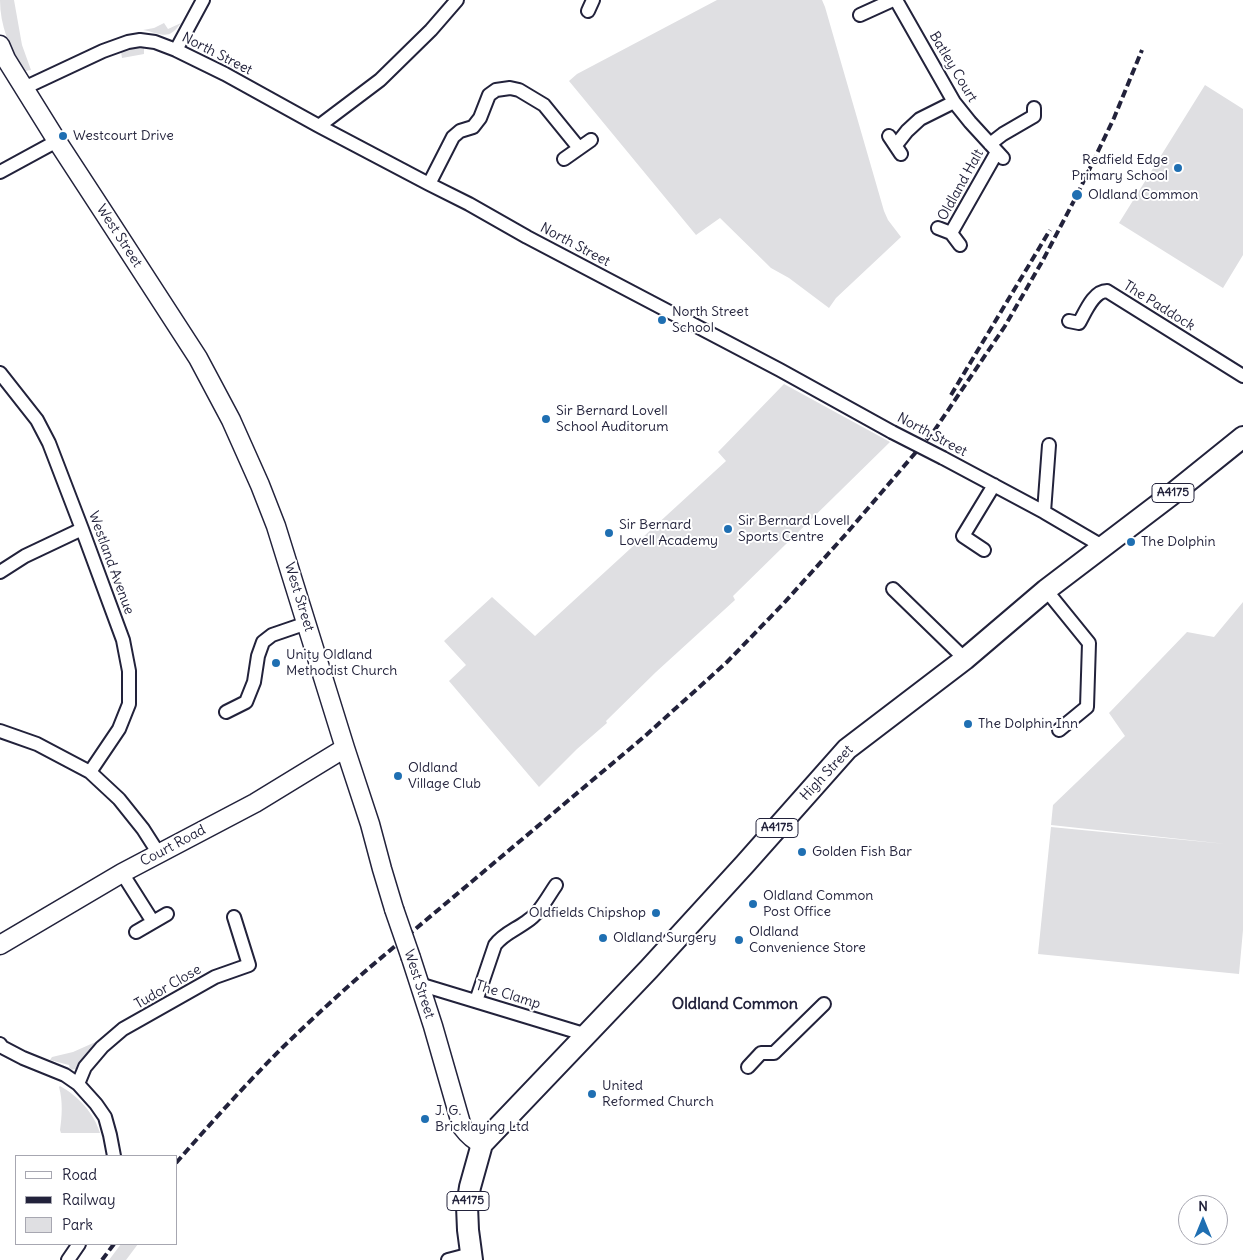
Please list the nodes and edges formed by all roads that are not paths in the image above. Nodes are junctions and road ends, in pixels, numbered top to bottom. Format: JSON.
{"nodes":[{"id":1,"x":203,"y":0,"type":"edge"},
{"id":2,"x":457,"y":0,"type":"edge"},
{"id":3,"x":894,"y":0,"type":"edge"},
{"id":4,"x":860,"y":14,"type":"dead end"},
{"id":5,"x":0,"y":45,"type":"edge"},
{"id":6,"x":176,"y":50,"type":"junction"},
{"id":7,"x":24,"y":88,"type":"junction"},
{"id":8,"x":954,"y":102,"type":"junction"},
{"id":9,"x":1034,"y":108,"type":"dead end"},
{"id":10,"x":318,"y":126,"type":"junction"},
{"id":11,"x":590,"y":140,"type":"dead end"},
{"id":12,"x":57,"y":141,"type":"junction"},
{"id":13,"x":895,"y":145,"type":"dead end"},
{"id":14,"x":579,"y":148,"type":"junction"},
{"id":15,"x":996,"y":152,"type":"junction"},
{"id":16,"x":564,"y":160,"type":"dead end"},
{"id":17,"x":0,"y":172,"type":"edge"},
{"id":18,"x":429,"y":184,"type":"junction"},
{"id":19,"x":938,"y":228,"type":"dead end"},
{"id":20,"x":951,"y":233,"type":"junction"},
{"id":21,"x":960,"y":245,"type":"dead end"},
{"id":22,"x":1069,"y":321,"type":"dead end"},
{"id":23,"x":0,"y":373,"type":"edge"},
{"id":24,"x":1243,"y":376,"type":"edge"},
{"id":25,"x":1243,"y":437,"type":"edge"},
{"id":26,"x":1050,"y":445,"type":"dead end"},
{"id":27,"x":994,"y":485,"type":"junction"},
{"id":28,"x":1044,"y":512,"type":"junction"},
{"id":29,"x":82,"y":529,"type":"junction"},
{"id":30,"x":1102,"y":546,"type":"junction"},
{"id":31,"x":984,"y":550,"type":"dead end"},
{"id":32,"x":0,"y":572,"type":"edge"},
{"id":33,"x":893,"y":588,"type":"dead end"},
{"id":34,"x":1046,"y":590,"type":"junction"},
{"id":35,"x":307,"y":623,"type":"junction"},
{"id":36,"x":964,"y":660,"type":"junction"},
{"id":37,"x":226,"y":712,"type":"dead end"},
{"id":38,"x":1059,"y":730,"type":"dead end"},
{"id":39,"x":0,"y":731,"type":"edge"},
{"id":40,"x":345,"y":748,"type":"junction"},
{"id":41,"x":90,"y":772,"type":"junction"},
{"id":42,"x":159,"y":854,"type":"junction"},
{"id":43,"x":122,"y":873,"type":"junction"},
{"id":44,"x":556,"y":885,"type":"dead end"},
{"id":45,"x":167,"y":914,"type":"dead end"},
{"id":46,"x":234,"y":917,"type":"dead end"},
{"id":47,"x":153,"y":922,"type":"junction"},
{"id":48,"x":136,"y":932,"type":"dead end"},
{"id":49,"x":0,"y":945,"type":"edge"},
{"id":50,"x":419,"y":984,"type":"junction"},
{"id":51,"x":476,"y":1001,"type":"junction"},
{"id":52,"x":824,"y":1004,"type":"dead end"},
{"id":53,"x":587,"y":1035,"type":"junction"},
{"id":54,"x":1,"y":1047,"type":"edge"},
{"id":55,"x":748,"y":1067,"type":"dead end"},
{"id":56,"x":78,"y":1084,"type":"junction"},
{"id":57,"x":482,"y":1144,"type":"junction"},
{"id":58,"x":114,"y":1155,"type":"edge"},
{"id":59,"x":78,"y":1245,"type":"edge"},
{"id":60,"x":471,"y":1257,"type":"edge"},
{"id":61,"x":68,"y":1260,"type":"edge"},
{"id":62,"x":448,"y":1260,"type":"edge"}],
"edges":[{"from":1,"to":6,"type":"street"},
{"from":2,"to":10,"type":"street"},
{"from":3,"to":4,"type":"street","name":"Batley Court"},
{"from":3,"to":8,"type":"street","name":"Batley Court"},
{"from":5,"to":7,"type":"street","name":"West Street"},
{"from":6,"to":7,"type":"street","name":"North Street"},
{"from":6,"to":10,"type":"street","name":"North Street"},
{"from":7,"to":12,"type":"street","name":"West Street"},
{"from":8,"to":13,"type":"street"},
{"from":8,"to":15,"type":"street","name":"Batley Court"},
{"from":9,"to":15,"type":"street"},
{"from":10,"to":18,"type":"street","name":"North Street"},
{"from":11,"to":14,"type":"street"},
{"from":12,"to":17,"type":"street"},
{"from":12,"to":35,"type":"street","name":"West Street"},
{"from":14,"to":16,"type":"street"},
{"from":14,"to":18,"type":"street"},
{"from":15,"to":20,"type":"street","name":"Oldland Halt"},
{"from":18,"to":27,"type":"street","name":"North Street","bridge":true},
{"from":19,"to":20,"type":"street","name":"Oldland Halt"},
{"from":20,"to":21,"type":"street","name":"Oldland Halt"},
{"from":22,"to":24,"type":"street","name":"The Paddock"},
{"from":23,"to":29,"type":"street","name":"Westland Avenue"},
{"from":25,"to":30,"type":"main road","name":"High Street","number":"A4175"},
{"from":26,"to":28,"type":"street"},
{"from":27,"to":28,"type":"street","name":"North Street"},
{"from":27,"to":31,"type":"street"},
{"from":28,"to":30,"type":"street","name":"North Street"},
{"from":29,"to":32,"type":"street"},
{"from":29,"to":41,"type":"street","name":"Westland Avenue"},
{"from":30,"to":34,"type":"main road","name":"High Street","number":"A4175"},
{"from":33,"to":36,"type":"street"},
{"from":34,"to":36,"type":"main road","name":"High Street","number":"A4175"},
{"from":34,"to":38,"type":"street"},
{"from":35,"to":37,"type":"street"},
{"from":35,"to":40,"type":"street","name":"West Street"},
{"from":36,"to":53,"type":"main road","name":"High Street","number":"A4175"},
{"from":39,"to":41,"type":"street"},
{"from":40,"to":42,"type":"street","name":"Court Road"},
{"from":40,"to":50,"type":"street","name":"West Street","bridge":true},
{"from":41,"to":42,"type":"street"},
{"from":42,"to":43,"type":"street","name":"Court Road"},
{"from":43,"to":47,"type":"street"},
{"from":43,"to":49,"type":"street","name":"Court Road"},
{"from":44,"to":51,"type":"street"},
{"from":45,"to":47,"type":"street"},
{"from":46,"to":56,"type":"street","name":"Tudor Close"},
{"from":47,"to":48,"type":"street"},
{"from":50,"to":51,"type":"street","name":"The Clamp"},
{"from":50,"to":57,"type":"street","name":"West Street"},
{"from":51,"to":53,"type":"street","name":"The Clamp"},
{"from":52,"to":55,"type":"street"},
{"from":53,"to":57,"type":"main road","name":"High Street","number":"A4175"},
{"from":54,"to":56,"type":"street"},
{"from":56,"to":58,"type":"street"},
{"from":57,"to":60,"type":"main road","number":"A4175"},
{"from":59,"to":61,"type":"street"},
{"from":60,"to":62,"type":"street"}]}
